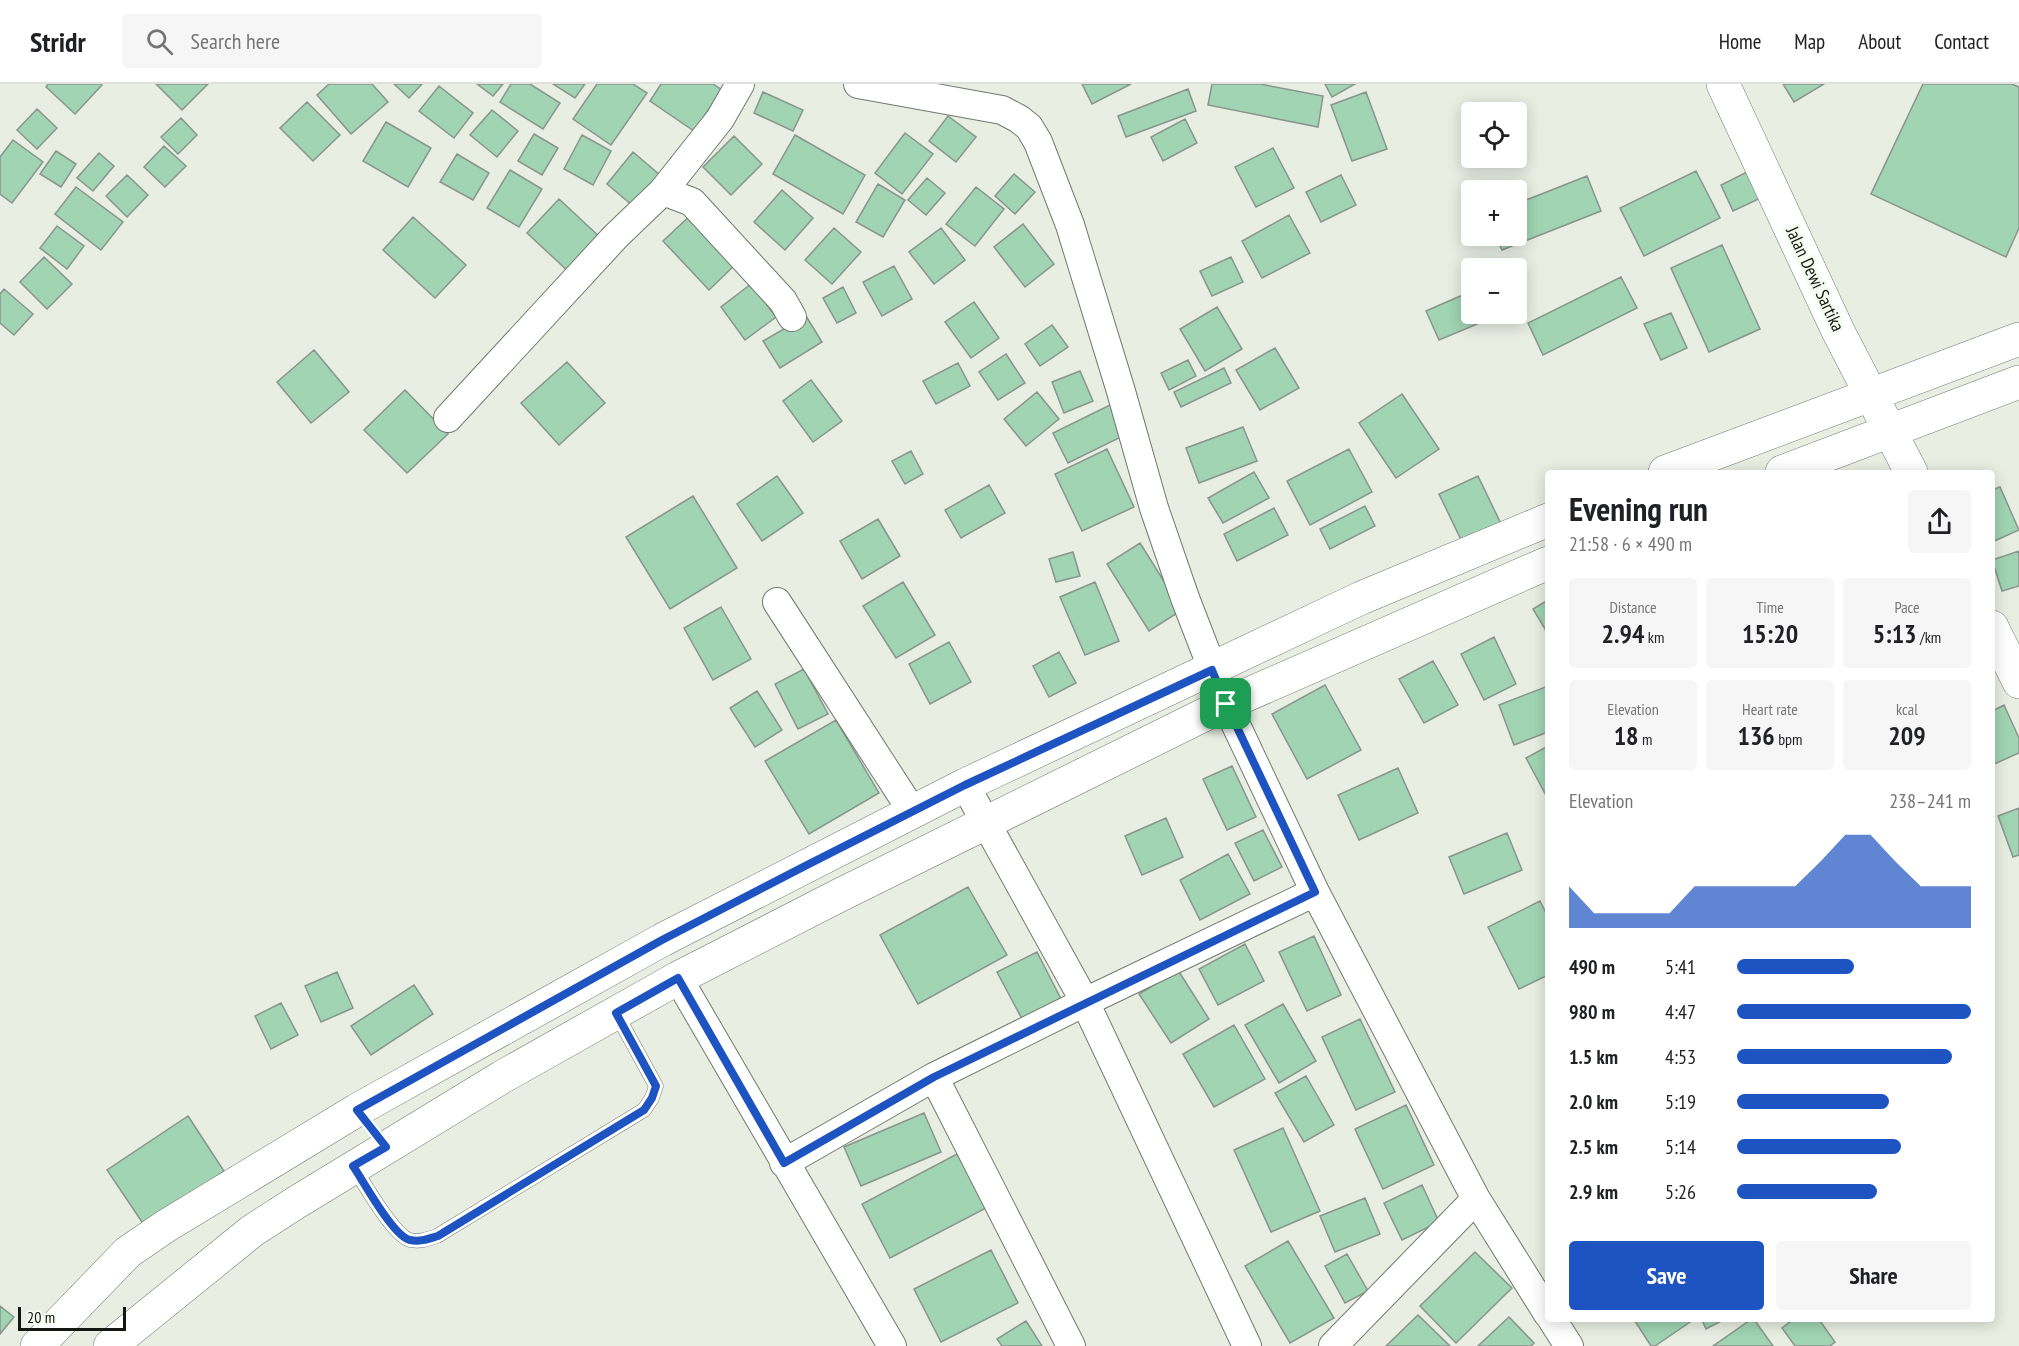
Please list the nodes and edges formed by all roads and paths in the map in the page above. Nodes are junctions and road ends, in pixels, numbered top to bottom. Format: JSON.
{"nodes":[{"id":1,"x":740,"y":84,"type":"edge"},
{"id":2,"x":858,"y":84,"type":"edge"},
{"id":3,"x":1723,"y":84,"type":"edge"},
{"id":4,"x":663,"y":191,"type":"junction"},
{"id":5,"x":792,"y":317,"type":"dead end"},
{"id":6,"x":2019,"y":339,"type":"edge"},
{"id":7,"x":2019,"y":381,"type":"edge"},
{"id":8,"x":1870,"y":395,"type":"junction"},
{"id":9,"x":448,"y":418,"type":"dead end"},
{"id":10,"x":1889,"y":431,"type":"junction"},
{"id":11,"x":1670,"y":470,"type":"edge"},
{"id":12,"x":1787,"y":470,"type":"edge"},
{"id":13,"x":1910,"y":470,"type":"edge"},
{"id":14,"x":1545,"y":521,"type":"edge"},
{"id":15,"x":1545,"y":564,"type":"edge"},
{"id":16,"x":777,"y":602,"type":"dead end"},
{"id":17,"x":1995,"y":633,"type":"edge"},
{"id":18,"x":1212,"y":670,"type":"junction"},
{"id":19,"x":2019,"y":682,"type":"edge"},
{"id":20,"x":1226,"y":704,"type":"junction"},
{"id":21,"x":965,"y":785,"type":"junction"},
{"id":22,"x":912,"y":812,"type":"junction"},
{"id":23,"x":985,"y":824,"type":"junction"},
{"id":24,"x":1315,"y":892,"type":"junction"},
{"id":25,"x":678,"y":978,"type":"junction"},
{"id":26,"x":1084,"y":1002,"type":"junction"},
{"id":27,"x":616,"y":1013,"type":"junction"},
{"id":28,"x":934,"y":1077,"type":"junction"},
{"id":29,"x":357,"y":1110,"type":"junction"},
{"id":30,"x":386,"y":1147,"type":"junction"},
{"id":31,"x":784,"y":1163,"type":"junction"},
{"id":32,"x":353,"y":1166,"type":"junction"},
{"id":33,"x":1476,"y":1199,"type":"junction"},
{"id":34,"x":1545,"y":1309,"type":"edge"},
{"id":35,"x":1554,"y":1322,"type":"edge"},
{"id":36,"x":37,"y":1346,"type":"edge"},
{"id":37,"x":111,"y":1346,"type":"edge"},
{"id":38,"x":892,"y":1346,"type":"edge"},
{"id":39,"x":1071,"y":1346,"type":"edge"},
{"id":40,"x":1247,"y":1346,"type":"edge"},
{"id":41,"x":1333,"y":1346,"type":"edge"},
{"id":42,"x":1569,"y":1346,"type":"edge"}],
"edges":[{"from":1,"to":4,"type":"street"},
{"from":2,"to":18,"type":"street"},
{"from":3,"to":8,"type":"main road","name":"Jalan Dewi Sartika"},
{"from":4,"to":5,"type":"street"},
{"from":4,"to":9,"type":"street"},
{"from":6,"to":8,"type":"main road"},
{"from":7,"to":10,"type":"main road"},
{"from":8,"to":10,"type":"main road","name":"Jalan Dewi Sartika"},
{"from":8,"to":11,"type":"main road"},
{"from":10,"to":12,"type":"main road"},
{"from":10,"to":13,"type":"main road","name":"Jalan Dewi Sartika"},
{"from":14,"to":18,"type":"main road"},
{"from":15,"to":20,"type":"main road"},
{"from":16,"to":22,"type":"street"},
{"from":17,"to":19,"type":"main road"},
{"from":18,"to":20,"type":"street"},
{"from":18,"to":21,"type":"main road"},
{"from":20,"to":23,"type":"main road"},
{"from":20,"to":24,"type":"street"},
{"from":21,"to":22,"type":"main road"},
{"from":21,"to":23,"type":"street"},
{"from":22,"to":29,"type":"main road"},
{"from":23,"to":25,"type":"main road"},
{"from":23,"to":26,"type":"street"},
{"from":24,"to":26,"type":"street"},
{"from":24,"to":33,"type":"street"},
{"from":25,"to":27,"type":"main road"},
{"from":25,"to":31,"type":"street"},
{"from":26,"to":28,"type":"street"},
{"from":26,"to":40,"type":"street"},
{"from":27,"to":30,"type":"main road"},
{"from":27,"to":32,"type":"lane"},
{"from":28,"to":31,"type":"street"},
{"from":28,"to":39,"type":"street"},
{"from":29,"to":30,"type":"main road"},
{"from":29,"to":36,"type":"main road"},
{"from":30,"to":32,"type":"main road"},
{"from":31,"to":38,"type":"street"},
{"from":32,"to":37,"type":"main road"},
{"from":33,"to":34,"type":"street"},
{"from":33,"to":41,"type":"street"},
{"from":35,"to":42,"type":"street"}]}
